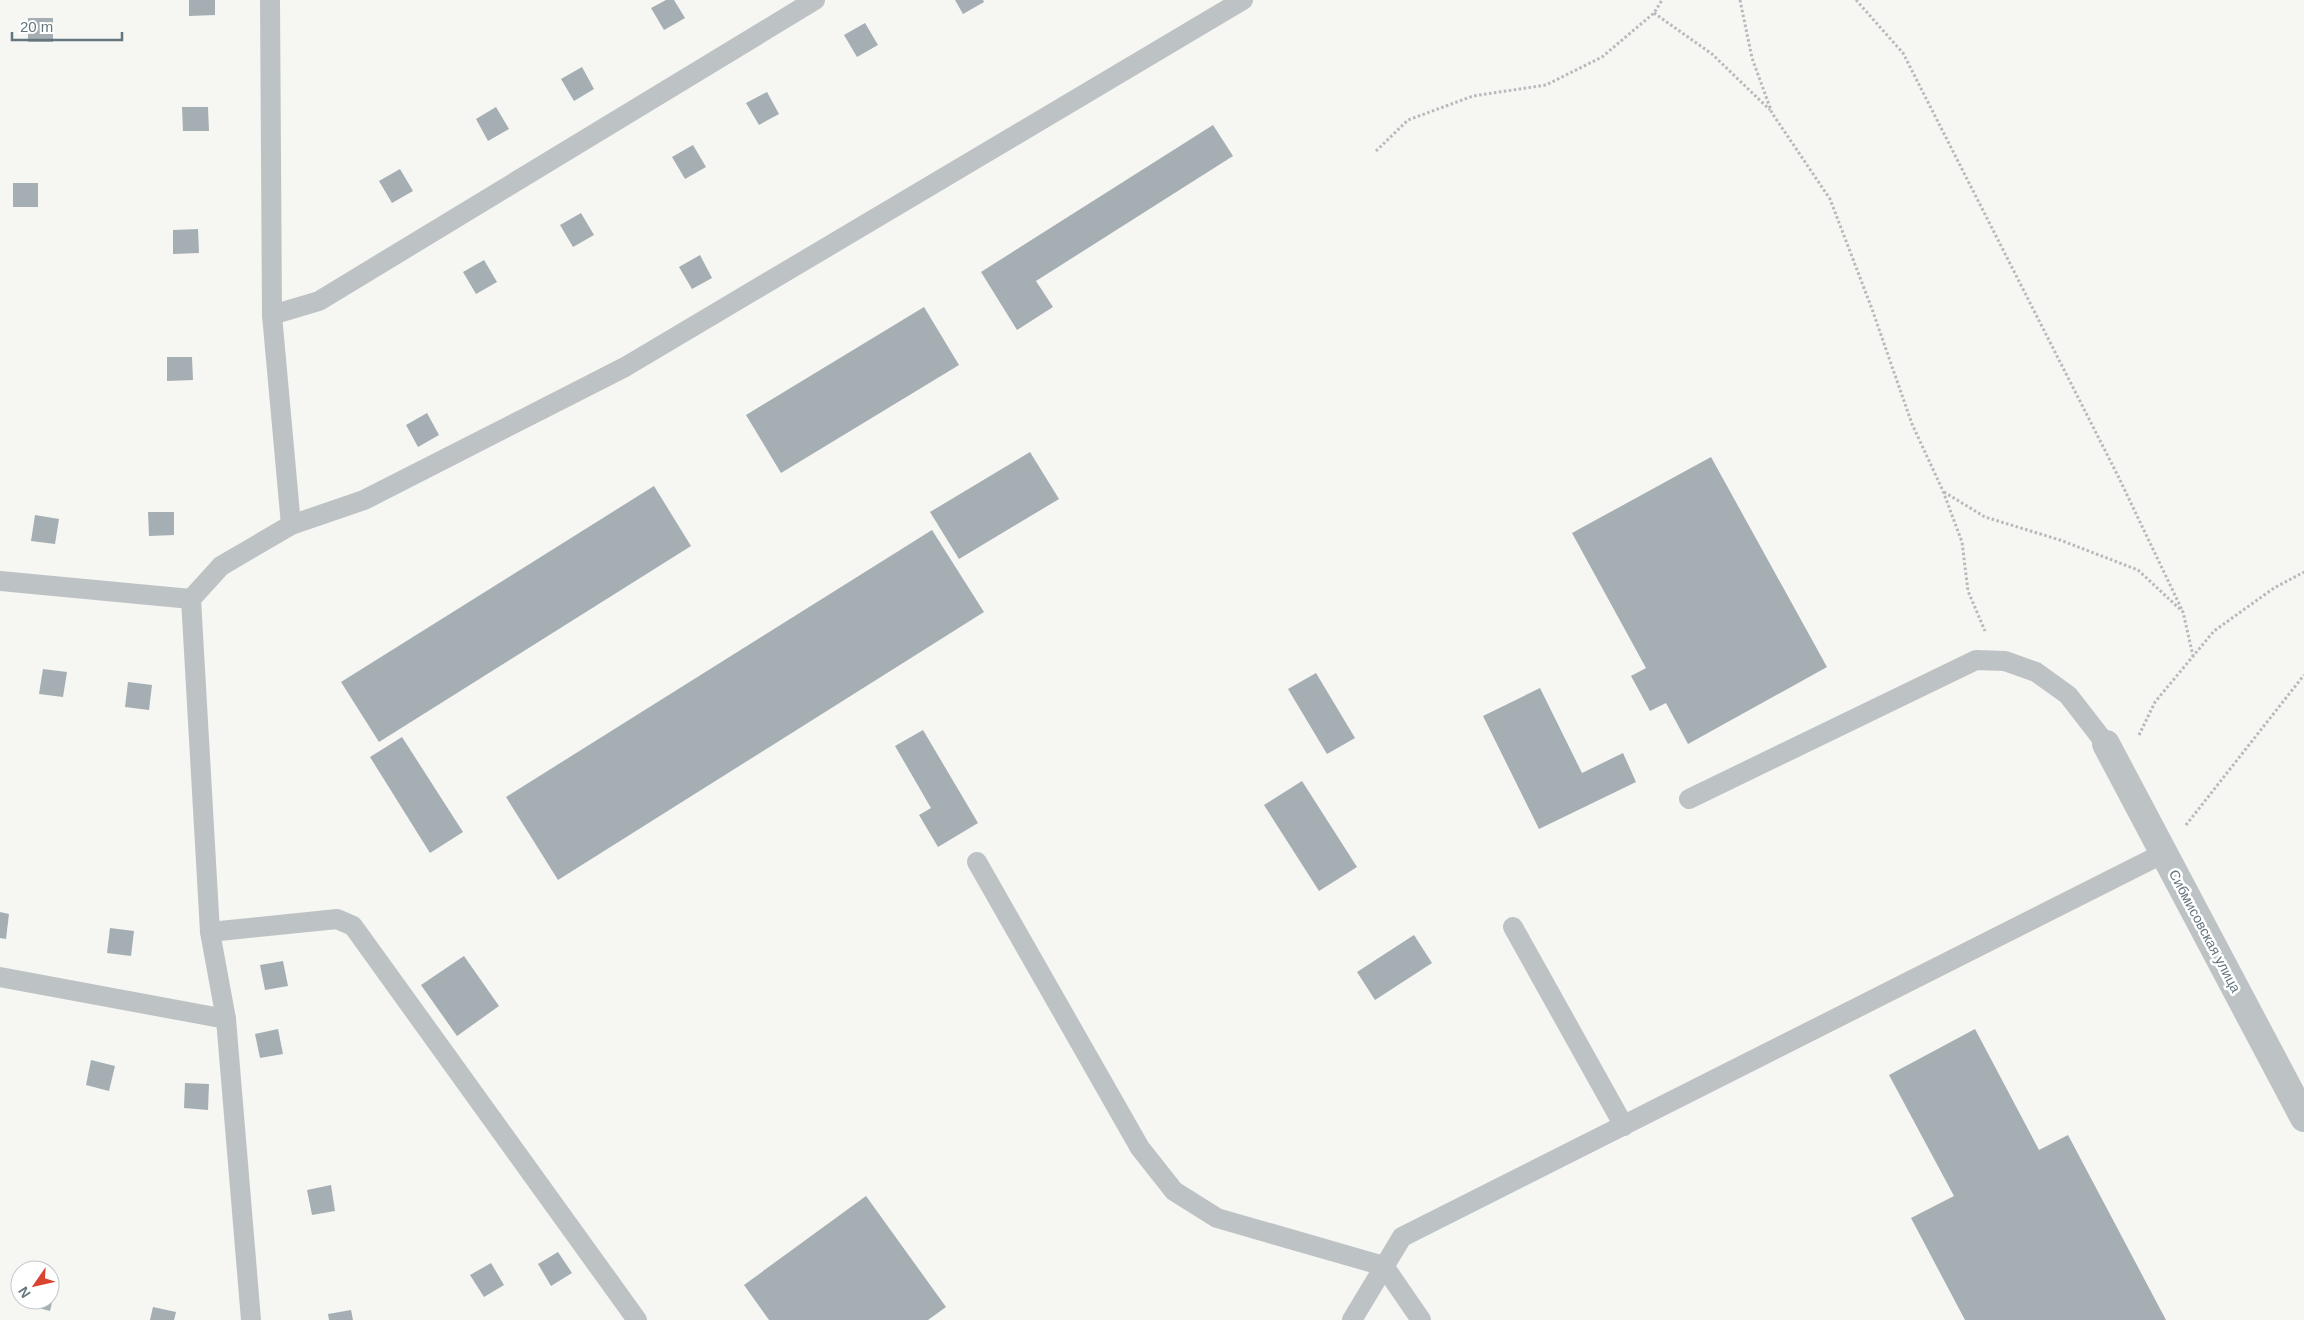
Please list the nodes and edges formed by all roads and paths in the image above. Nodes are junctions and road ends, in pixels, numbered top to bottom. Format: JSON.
{"nodes":[{"id":1,"x":270,"y":0,"type":"edge"},
{"id":2,"x":815,"y":0,"type":"edge"},
{"id":3,"x":1242,"y":0,"type":"edge"},
{"id":4,"x":1662,"y":0,"type":"edge"},
{"id":5,"x":1740,"y":0,"type":"edge"},
{"id":6,"x":1856,"y":0,"type":"edge"},
{"id":7,"x":1654,"y":13,"type":"junction"},
{"id":8,"x":1772,"y":112,"type":"junction"},
{"id":9,"x":1376,"y":151,"type":"dead end"},
{"id":10,"x":272,"y":315,"type":"junction"},
{"id":11,"x":1943,"y":491,"type":"junction"},
{"id":12,"x":291,"y":525,"type":"junction"},
{"id":13,"x":2304,"y":572,"type":"edge"},
{"id":14,"x":0,"y":581,"type":"edge"},
{"id":15,"x":191,"y":599,"type":"junction"},
{"id":16,"x":2183,"y":612,"type":"junction"},
{"id":17,"x":2193,"y":656,"type":"junction"},
{"id":18,"x":2005,"y":661,"type":"junction"},
{"id":19,"x":2304,"y":675,"type":"edge"},
{"id":20,"x":2106,"y":744,"type":"joint"},
{"id":21,"x":2121,"y":771,"type":"junction"},
{"id":22,"x":1689,"y":800,"type":"dead end"},
{"id":23,"x":2164,"y":853,"type":"junction"},
{"id":24,"x":977,"y":862,"type":"dead end"},
{"id":25,"x":1513,"y":927,"type":"dead end"},
{"id":26,"x":210,"y":932,"type":"junction"},
{"id":27,"x":0,"y":977,"type":"edge"},
{"id":28,"x":226,"y":1019,"type":"junction"},
{"id":29,"x":2304,"y":1118,"type":"edge"},
{"id":30,"x":1624,"y":1126,"type":"junction"},
{"id":31,"x":1384,"y":1266,"type":"junction"},
{"id":32,"x":251,"y":1320,"type":"edge"},
{"id":33,"x":637,"y":1320,"type":"edge"},
{"id":34,"x":1352,"y":1320,"type":"edge"},
{"id":35,"x":1421,"y":1320,"type":"edge"}],
"edges":[{"from":1,"to":10,"type":"lane"},
{"from":2,"to":10,"type":"lane"},
{"from":3,"to":12,"type":"lane"},
{"from":4,"to":7,"type":"path"},
{"from":5,"to":8,"type":"path"},
{"from":6,"to":16,"type":"path"},
{"from":7,"to":8,"type":"path"},
{"from":7,"to":9,"type":"path"},
{"from":8,"to":11,"type":"path"},
{"from":10,"to":12,"type":"lane"},
{"from":11,"to":16,"type":"path"},
{"from":11,"to":18,"type":"path"},
{"from":12,"to":15,"type":"lane"},
{"from":13,"to":17,"type":"path"},
{"from":14,"to":15,"type":"lane"},
{"from":15,"to":26,"type":"lane"},
{"from":16,"to":17,"type":"path"},
{"from":17,"to":21,"type":"path"},
{"from":18,"to":20,"type":"lane"},
{"from":18,"to":22,"type":"lane"},
{"from":19,"to":23,"type":"path"},
{"from":20,"to":21,"type":"street","name":"Сибмисовская улица"},
{"from":21,"to":23,"type":"street","name":"Сибмисовская улица"},
{"from":23,"to":29,"type":"street","name":"Сибмисовская улица"},
{"from":23,"to":30,"type":"lane"},
{"from":24,"to":31,"type":"lane"},
{"from":25,"to":30,"type":"lane"},
{"from":26,"to":28,"type":"lane"},
{"from":26,"to":33,"type":"lane"},
{"from":27,"to":28,"type":"lane"},
{"from":28,"to":32,"type":"lane"},
{"from":30,"to":31,"type":"lane"},
{"from":31,"to":34,"type":"lane"},
{"from":31,"to":35,"type":"lane"}]}
